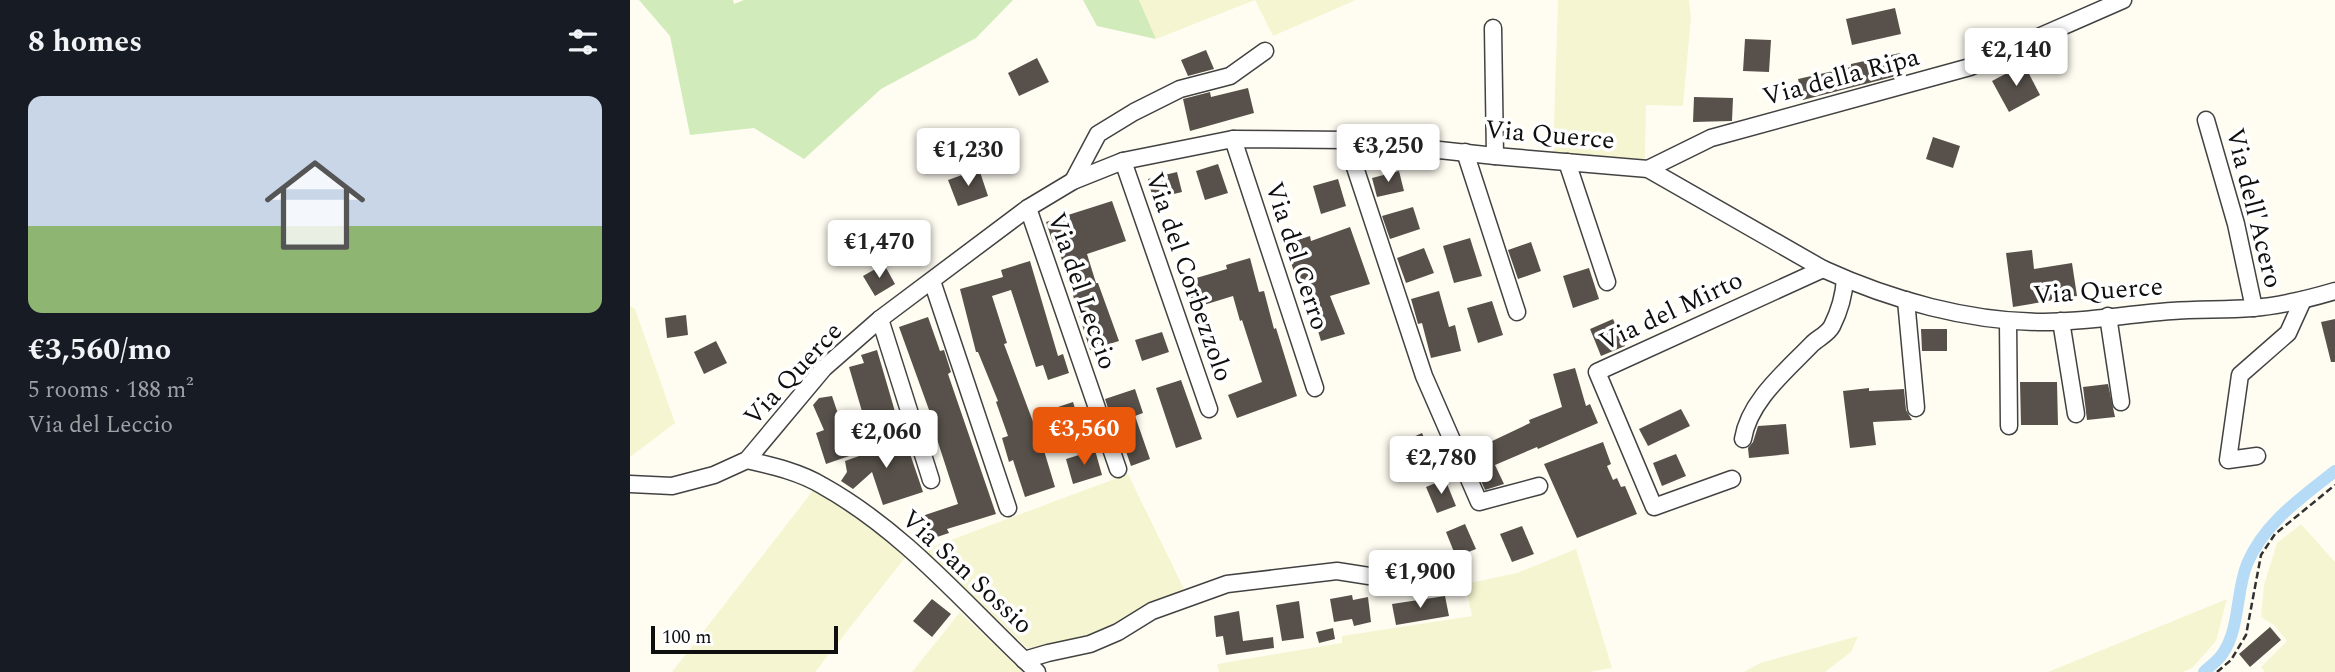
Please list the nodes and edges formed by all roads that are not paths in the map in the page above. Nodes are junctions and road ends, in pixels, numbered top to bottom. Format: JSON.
{"nodes":[{"id":1,"x":2123,"y":0,"type":"edge"},
{"id":2,"x":2101,"y":6,"type":"edge"},
{"id":3,"x":1493,"y":28,"type":"dead end"},
{"id":4,"x":1265,"y":51,"type":"dead end"},
{"id":5,"x":2206,"y":120,"type":"dead end"},
{"id":6,"x":1233,"y":139,"type":"junction"},
{"id":7,"x":1346,"y":140,"type":"junction"},
{"id":8,"x":1465,"y":152,"type":"junction"},
{"id":9,"x":1495,"y":156,"type":"junction"},
{"id":10,"x":1124,"y":161,"type":"junction"},
{"id":11,"x":1567,"y":162,"type":"junction"},
{"id":12,"x":1648,"y":169,"type":"junction"},
{"id":13,"x":1073,"y":181,"type":"junction"},
{"id":14,"x":1028,"y":208,"type":"junction"},
{"id":15,"x":1823,"y":269,"type":"junction"},
{"id":16,"x":1845,"y":279,"type":"junction"},
{"id":17,"x":932,"y":281,"type":"junction"},
{"id":18,"x":1607,"y":282,"type":"dead end"},
{"id":19,"x":2335,"y":291,"type":"edge"},
{"id":20,"x":2303,"y":300,"type":"junction"},
{"id":21,"x":1910,"y":301,"type":"junction"},
{"id":22,"x":2253,"y":308,"type":"junction"},
{"id":23,"x":1517,"y":312,"type":"dead end"},
{"id":24,"x":2108,"y":316,"type":"junction"},
{"id":25,"x":880,"y":318,"type":"junction"},
{"id":26,"x":2008,"y":321,"type":"junction"},
{"id":27,"x":2061,"y":321,"type":"junction"},
{"id":28,"x":1922,"y":384,"type":"dead end"},
{"id":29,"x":1315,"y":388,"type":"dead end"},
{"id":30,"x":2120,"y":402,"type":"dead end"},
{"id":31,"x":1916,"y":408,"type":"dead end"},
{"id":32,"x":1209,"y":409,"type":"dead end"},
{"id":33,"x":2076,"y":414,"type":"dead end"},
{"id":34,"x":2009,"y":426,"type":"dead end"},
{"id":35,"x":1743,"y":439,"type":"dead end"},
{"id":36,"x":2258,"y":456,"type":"dead end"},
{"id":37,"x":747,"y":460,"type":"junction"},
{"id":38,"x":1118,"y":469,"type":"dead end"},
{"id":39,"x":1732,"y":479,"type":"dead end"},
{"id":40,"x":931,"y":480,"type":"dead end"},
{"id":41,"x":630,"y":484,"type":"edge"},
{"id":42,"x":1539,"y":486,"type":"dead end"},
{"id":43,"x":1008,"y":508,"type":"dead end"},
{"id":44,"x":1369,"y":576,"type":"dead end"},
{"id":45,"x":1024,"y":660,"type":"junction"},
{"id":46,"x":1037,"y":672,"type":"edge"}],
"edges":[{"from":1,"to":2,"type":"street","name":"Via della Ripa"},
{"from":2,"to":12,"type":"street","name":"Via della Ripa"},
{"from":3,"to":9,"type":"street"},
{"from":4,"to":13,"type":"street"},
{"from":5,"to":22,"type":"street","name":"Via dell'Acero"},
{"from":6,"to":7,"type":"street","name":"Via Querce"},
{"from":6,"to":10,"type":"street","name":"Via Querce"},
{"from":6,"to":29,"type":"street","name":"Via del Cerro"},
{"from":7,"to":8,"type":"street","name":"Via Querce"},
{"from":7,"to":42,"type":"street"},
{"from":8,"to":9,"type":"street","name":"Via Querce"},
{"from":8,"to":23,"type":"street"},
{"from":9,"to":11,"type":"street","name":"Via Querce"},
{"from":10,"to":13,"type":"street","name":"Via Querce"},
{"from":10,"to":32,"type":"street","name":"Via del Corbezzolo"},
{"from":11,"to":12,"type":"street","name":"Via Querce"},
{"from":11,"to":18,"type":"street"},
{"from":12,"to":15,"type":"street","name":"Via Querce"},
{"from":13,"to":14,"type":"street","name":"Via Querce"},
{"from":14,"to":17,"type":"street","name":"Via Querce"},
{"from":14,"to":38,"type":"street","name":"Via del Leccio"},
{"from":15,"to":16,"type":"street","name":"Via Querce"},
{"from":15,"to":39,"type":"street","name":"Via del Mirto"},
{"from":16,"to":21,"type":"street","name":"Via Querce"},
{"from":16,"to":35,"type":"street"},
{"from":17,"to":25,"type":"street","name":"Via Querce"},
{"from":17,"to":43,"type":"street"},
{"from":19,"to":20,"type":"street","name":"Via Querce"},
{"from":20,"to":22,"type":"street","name":"Via Querce"},
{"from":20,"to":36,"type":"street"},
{"from":21,"to":26,"type":"street","name":"Via Querce"},
{"from":21,"to":28,"type":"street"},
{"from":21,"to":31,"type":"street"},
{"from":22,"to":24,"type":"street","name":"Via Querce"},
{"from":24,"to":27,"type":"street","name":"Via Querce"},
{"from":24,"to":30,"type":"street"},
{"from":25,"to":37,"type":"street","name":"Via Querce"},
{"from":25,"to":40,"type":"street"},
{"from":26,"to":27,"type":"street","name":"Via Querce"},
{"from":26,"to":34,"type":"street"},
{"from":27,"to":33,"type":"street"},
{"from":37,"to":41,"type":"street","name":"Via Querce"},
{"from":37,"to":45,"type":"street","name":"Via San Sossio"},
{"from":44,"to":45,"type":"street"},
{"from":45,"to":46,"type":"street","name":"Via San Sossio"}]}
